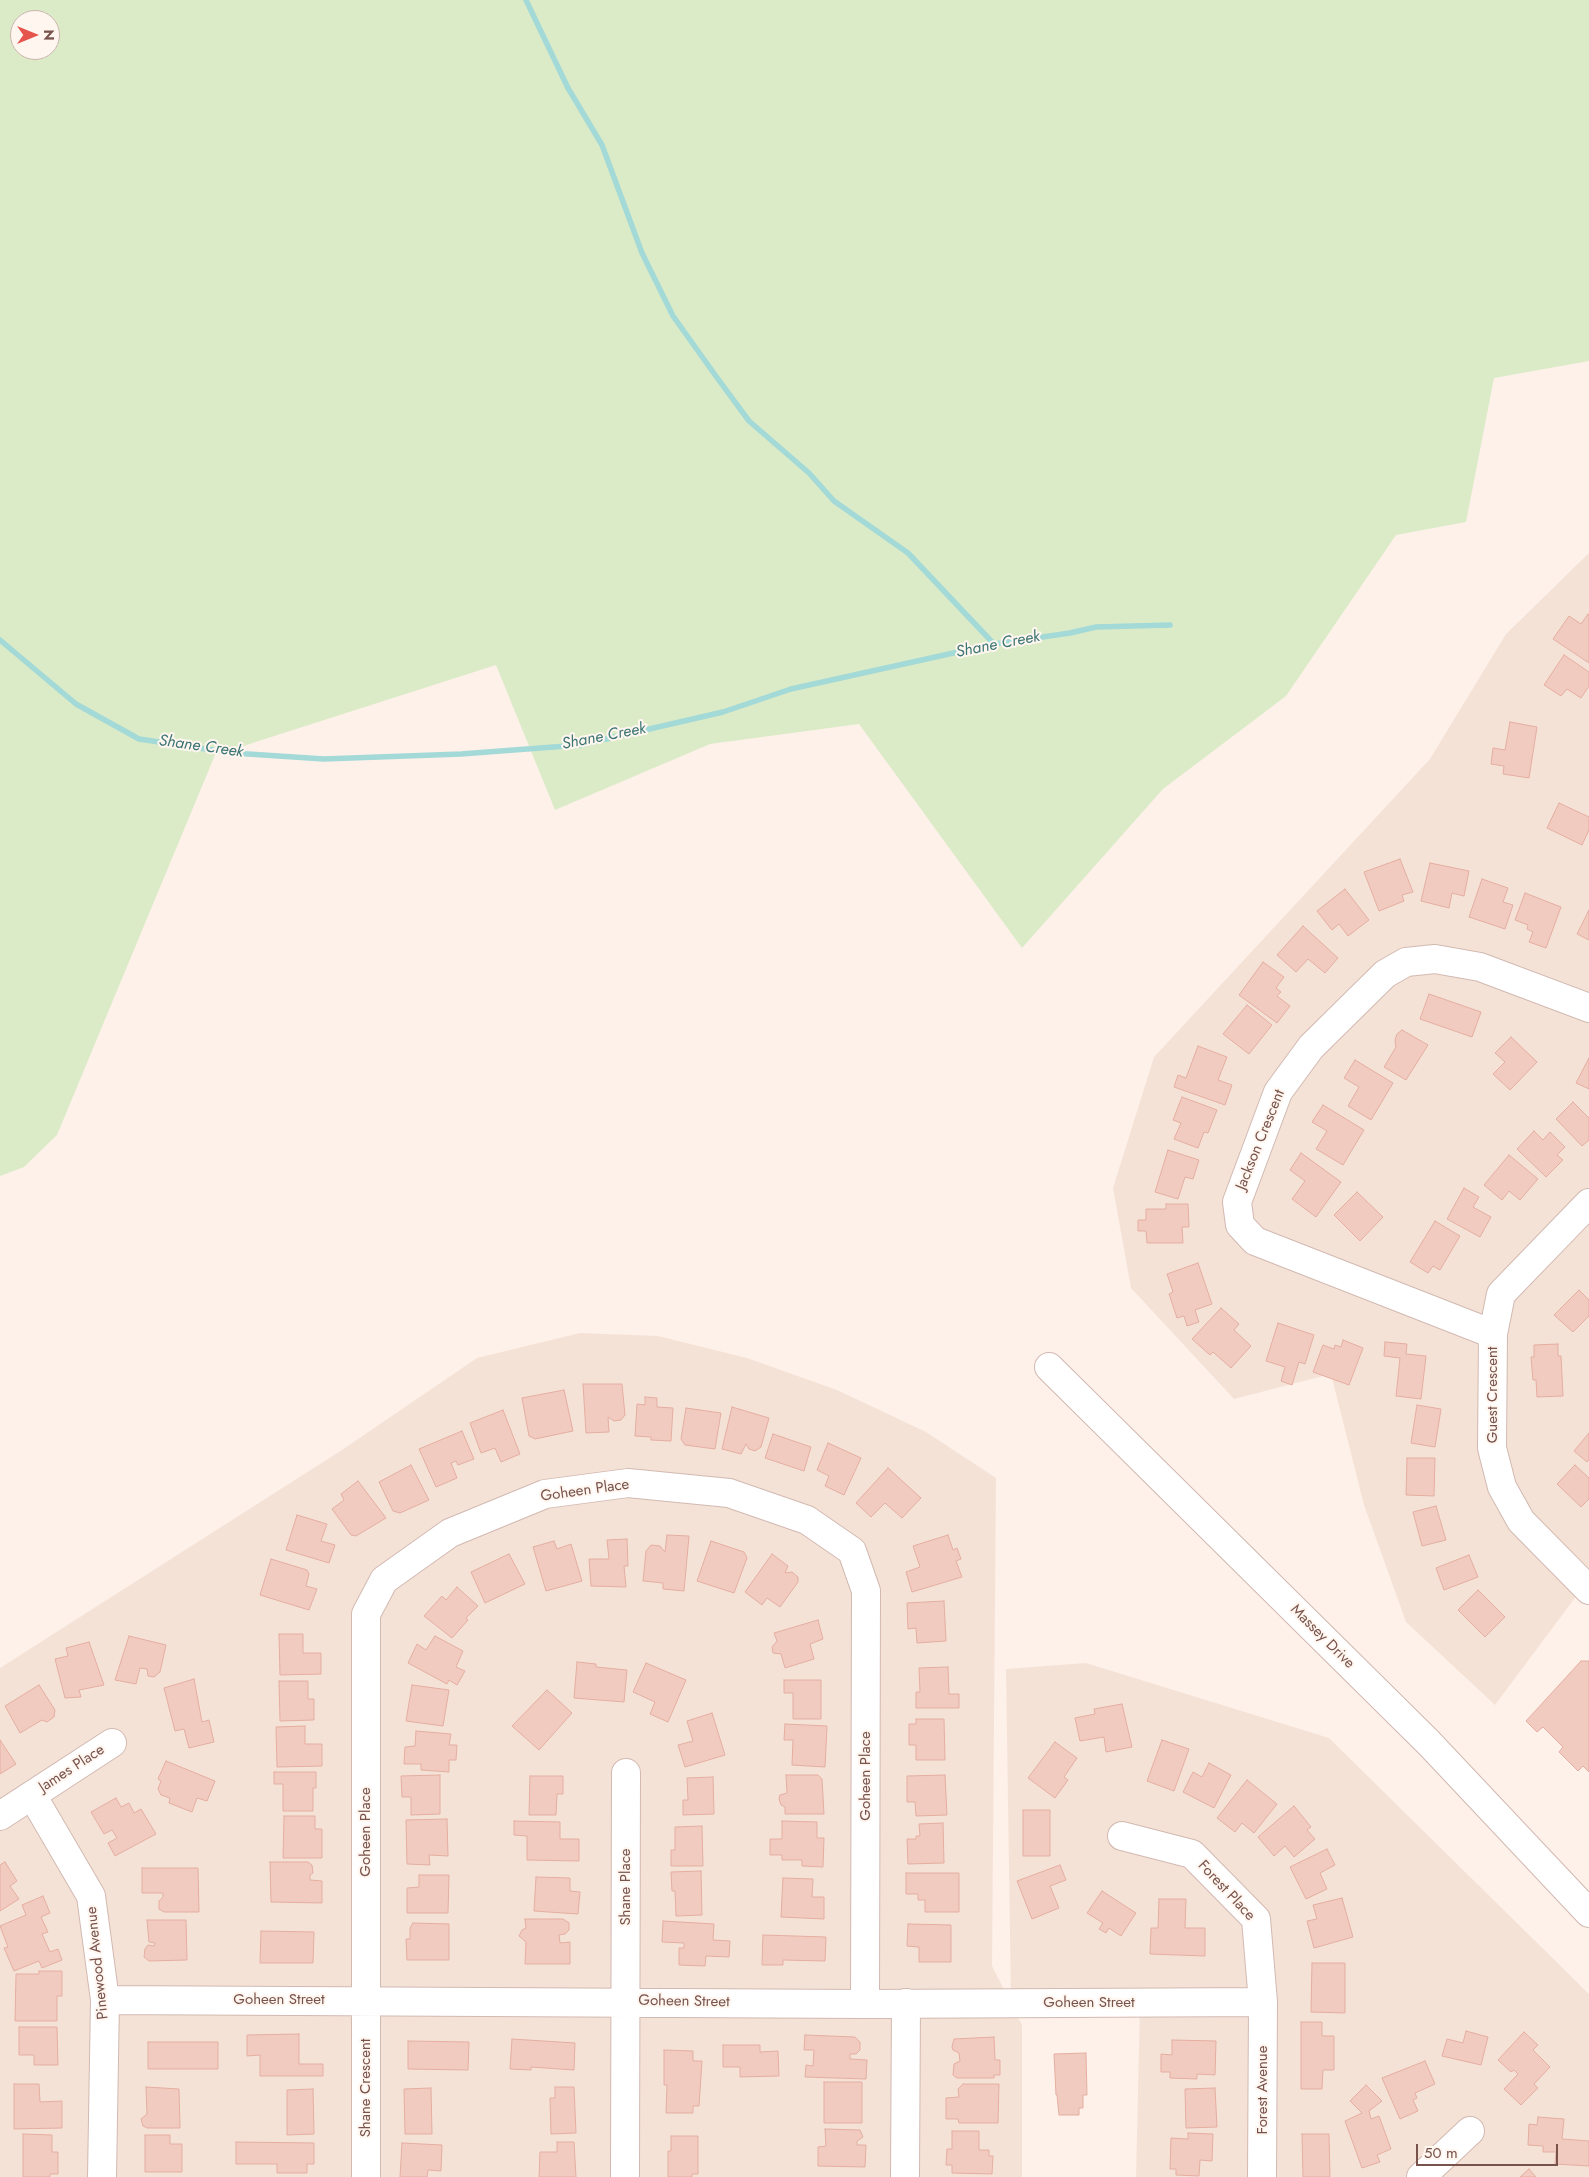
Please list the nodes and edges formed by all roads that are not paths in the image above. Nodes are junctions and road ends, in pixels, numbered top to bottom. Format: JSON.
{"nodes":[{"id":1,"x":1589,"y":1008,"type":"edge"},
{"id":2,"x":1589,"y":1203,"type":"edge"},
{"id":3,"x":1493,"y":1334,"type":"junction"},
{"id":4,"x":1049,"y":1367,"type":"dead end"},
{"id":5,"x":1587,"y":1583,"type":"edge"},
{"id":6,"x":112,"y":1744,"type":"dead end"},
{"id":7,"x":626,"y":1773,"type":"dead end"},
{"id":8,"x":32,"y":1796,"type":"junction"},
{"id":9,"x":0,"y":1816,"type":"edge"},
{"id":10,"x":1122,"y":1836,"type":"dead end"},
{"id":11,"x":1589,"y":1913,"type":"edge"},
{"id":12,"x":105,"y":2000,"type":"junction"},
{"id":13,"x":366,"y":2000,"type":"junction"},
{"id":14,"x":626,"y":2001,"type":"junction"},
{"id":15,"x":1264,"y":2002,"type":"junction"},
{"id":16,"x":906,"y":2003,"type":"junction"},
{"id":17,"x":865,"y":2004,"type":"junction"},
{"id":18,"x":1470,"y":2130,"type":"dead end"},
{"id":19,"x":102,"y":2177,"type":"edge"},
{"id":20,"x":366,"y":2177,"type":"edge"},
{"id":21,"x":625,"y":2177,"type":"edge"},
{"id":22,"x":905,"y":2177,"type":"edge"},
{"id":23,"x":1262,"y":2177,"type":"edge"},
{"id":24,"x":1421,"y":2177,"type":"edge"}],
"edges":[{"from":1,"to":3,"type":"street","name":"Jackson Crescent"},
{"from":2,"to":3,"type":"street","name":"Guest Crescent"},
{"from":3,"to":5,"type":"street","name":"Guest Crescent"},
{"from":4,"to":11,"type":"street","name":"Massey Drive"},
{"from":6,"to":8,"type":"street","name":"James Place"},
{"from":7,"to":14,"type":"street","name":"Shane Place"},
{"from":8,"to":9,"type":"street","name":"James Place"},
{"from":8,"to":12,"type":"street","name":"Pinewood Avenue"},
{"from":10,"to":15,"type":"street","name":"Forest Place"},
{"from":12,"to":13,"type":"street","name":"Goheen Street"},
{"from":12,"to":19,"type":"street","name":"Pinewood Avenue"},
{"from":13,"to":14,"type":"street","name":"Goheen Street"},
{"from":13,"to":17,"type":"street","name":"Goheen Place"},
{"from":13,"to":20,"type":"street","name":"Shane Crescent"},
{"from":14,"to":17,"type":"street","name":"Goheen Street"},
{"from":14,"to":21,"type":"street"},
{"from":15,"to":16,"type":"street","name":"Goheen Street"},
{"from":15,"to":23,"type":"street","name":"Forest Avenue"},
{"from":16,"to":17,"type":"street","name":"Goheen Street"},
{"from":16,"to":22,"type":"street"},
{"from":18,"to":24,"type":"street"}]}
